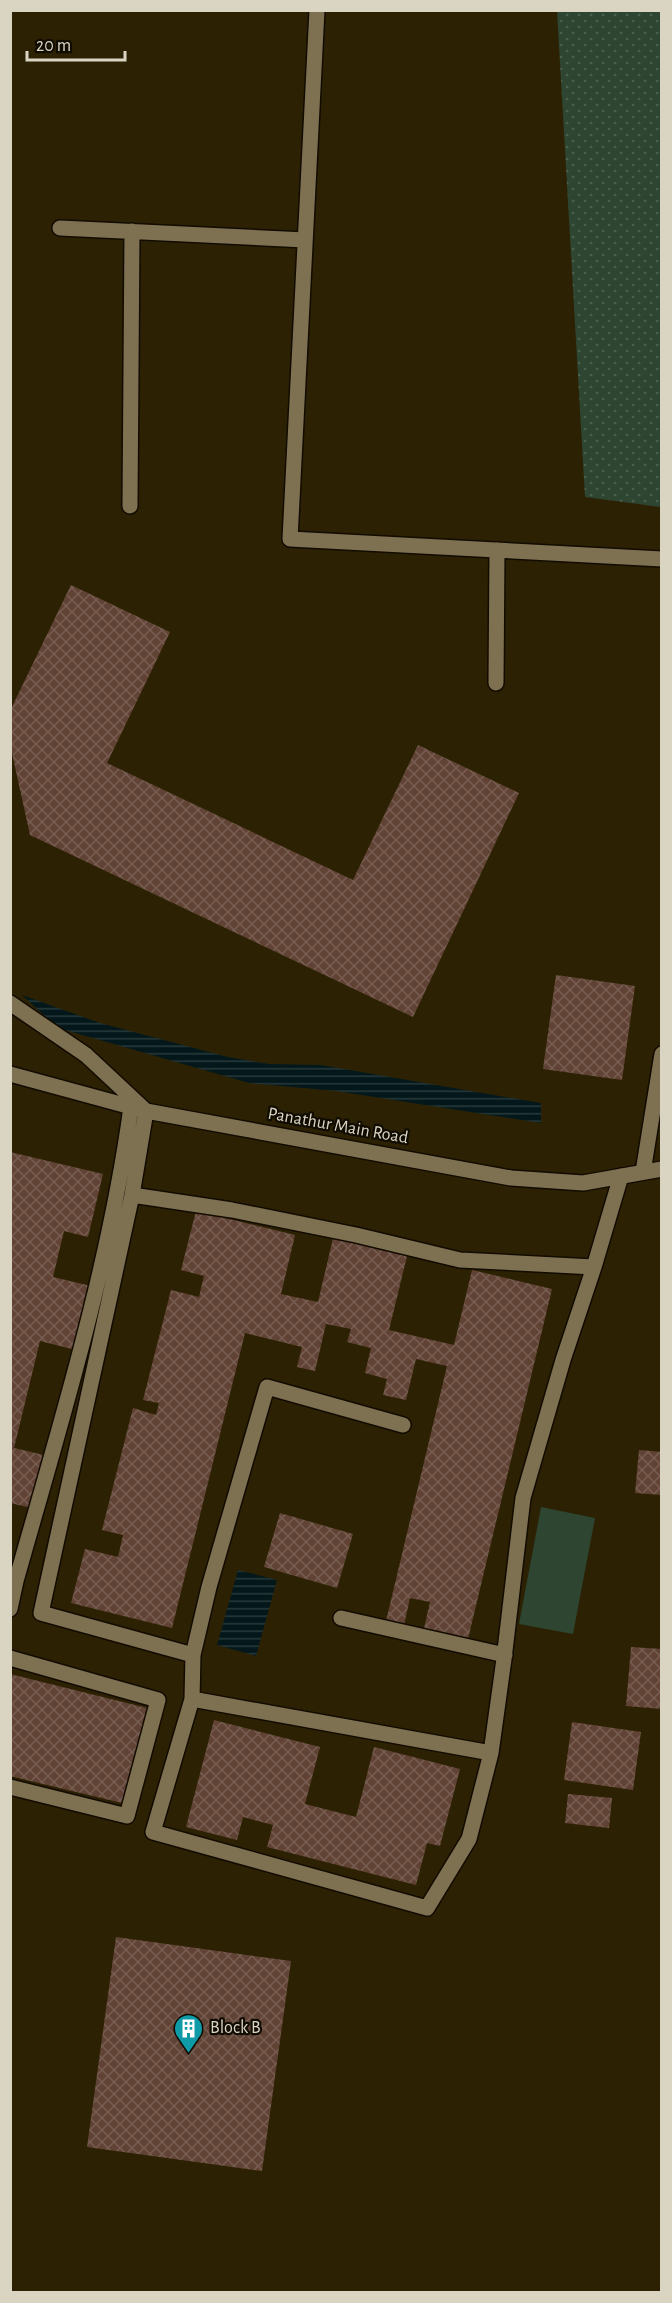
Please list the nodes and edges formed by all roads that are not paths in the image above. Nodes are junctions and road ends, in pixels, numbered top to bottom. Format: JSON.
{"nodes":[{"id":1,"x":316,"y":10,"type":"edge"},
{"id":2,"x":60,"y":228,"type":"dead end"},
{"id":3,"x":132,"y":231,"type":"junction"},
{"id":4,"x":305,"y":240,"type":"junction"},
{"id":5,"x":130,"y":506,"type":"dead end"},
{"id":6,"x":497,"y":550,"type":"junction"},
{"id":7,"x":662,"y":559,"type":"edge"},
{"id":8,"x":496,"y":683,"type":"dead end"},
{"id":9,"x":10,"y":1003,"type":"edge"},
{"id":10,"x":662,"y":1054,"type":"edge"},
{"id":11,"x":10,"y":1074,"type":"edge"},
{"id":12,"x":138,"y":1109,"type":"junction"},
{"id":13,"x":662,"y":1169,"type":"edge"},
{"id":14,"x":643,"y":1172,"type":"junction"},
{"id":15,"x":621,"y":1176,"type":"junction"},
{"id":16,"x":132,"y":1195,"type":"junction"},
{"id":17,"x":594,"y":1267,"type":"junction"},
{"id":18,"x":403,"y":1425,"type":"dead end"},
{"id":19,"x":10,"y":1609,"type":"edge"},
{"id":20,"x":341,"y":1618,"type":"dead end"},
{"id":21,"x":193,"y":1655,"type":"junction"},
{"id":22,"x":505,"y":1655,"type":"junction"},
{"id":23,"x":10,"y":1658,"type":"edge"},
{"id":24,"x":192,"y":1699,"type":"junction"},
{"id":25,"x":490,"y":1753,"type":"junction"},
{"id":26,"x":10,"y":1787,"type":"edge"}],
"edges":[{"from":1,"to":4,"type":"street"},
{"from":2,"to":3,"type":"street"},
{"from":3,"to":4,"type":"street"},
{"from":3,"to":5,"type":"street"},
{"from":4,"to":6,"type":"street"},
{"from":6,"to":7,"type":"street"},
{"from":6,"to":8,"type":"street"},
{"from":9,"to":12,"type":"street"},
{"from":10,"to":14,"type":"street"},
{"from":11,"to":12,"type":"street","name":"Panathur Main Road"},
{"from":12,"to":15,"type":"street","name":"Panathur Main Road"},
{"from":12,"to":16,"type":"street"},
{"from":12,"to":19,"type":"street"},
{"from":13,"to":14,"type":"street","name":"Panathur Main Road"},
{"from":14,"to":15,"type":"street","name":"Panathur Main Road"},
{"from":15,"to":17,"type":"street"},
{"from":16,"to":17,"type":"street"},
{"from":16,"to":21,"type":"street"},
{"from":17,"to":22,"type":"street"},
{"from":18,"to":21,"type":"street"},
{"from":20,"to":22,"type":"street"},
{"from":21,"to":24,"type":"street"},
{"from":22,"to":25,"type":"street"},
{"from":23,"to":26,"type":"street"},
{"from":24,"to":25,"type":"street"},
{"from":24,"to":25,"type":"street"}]}
